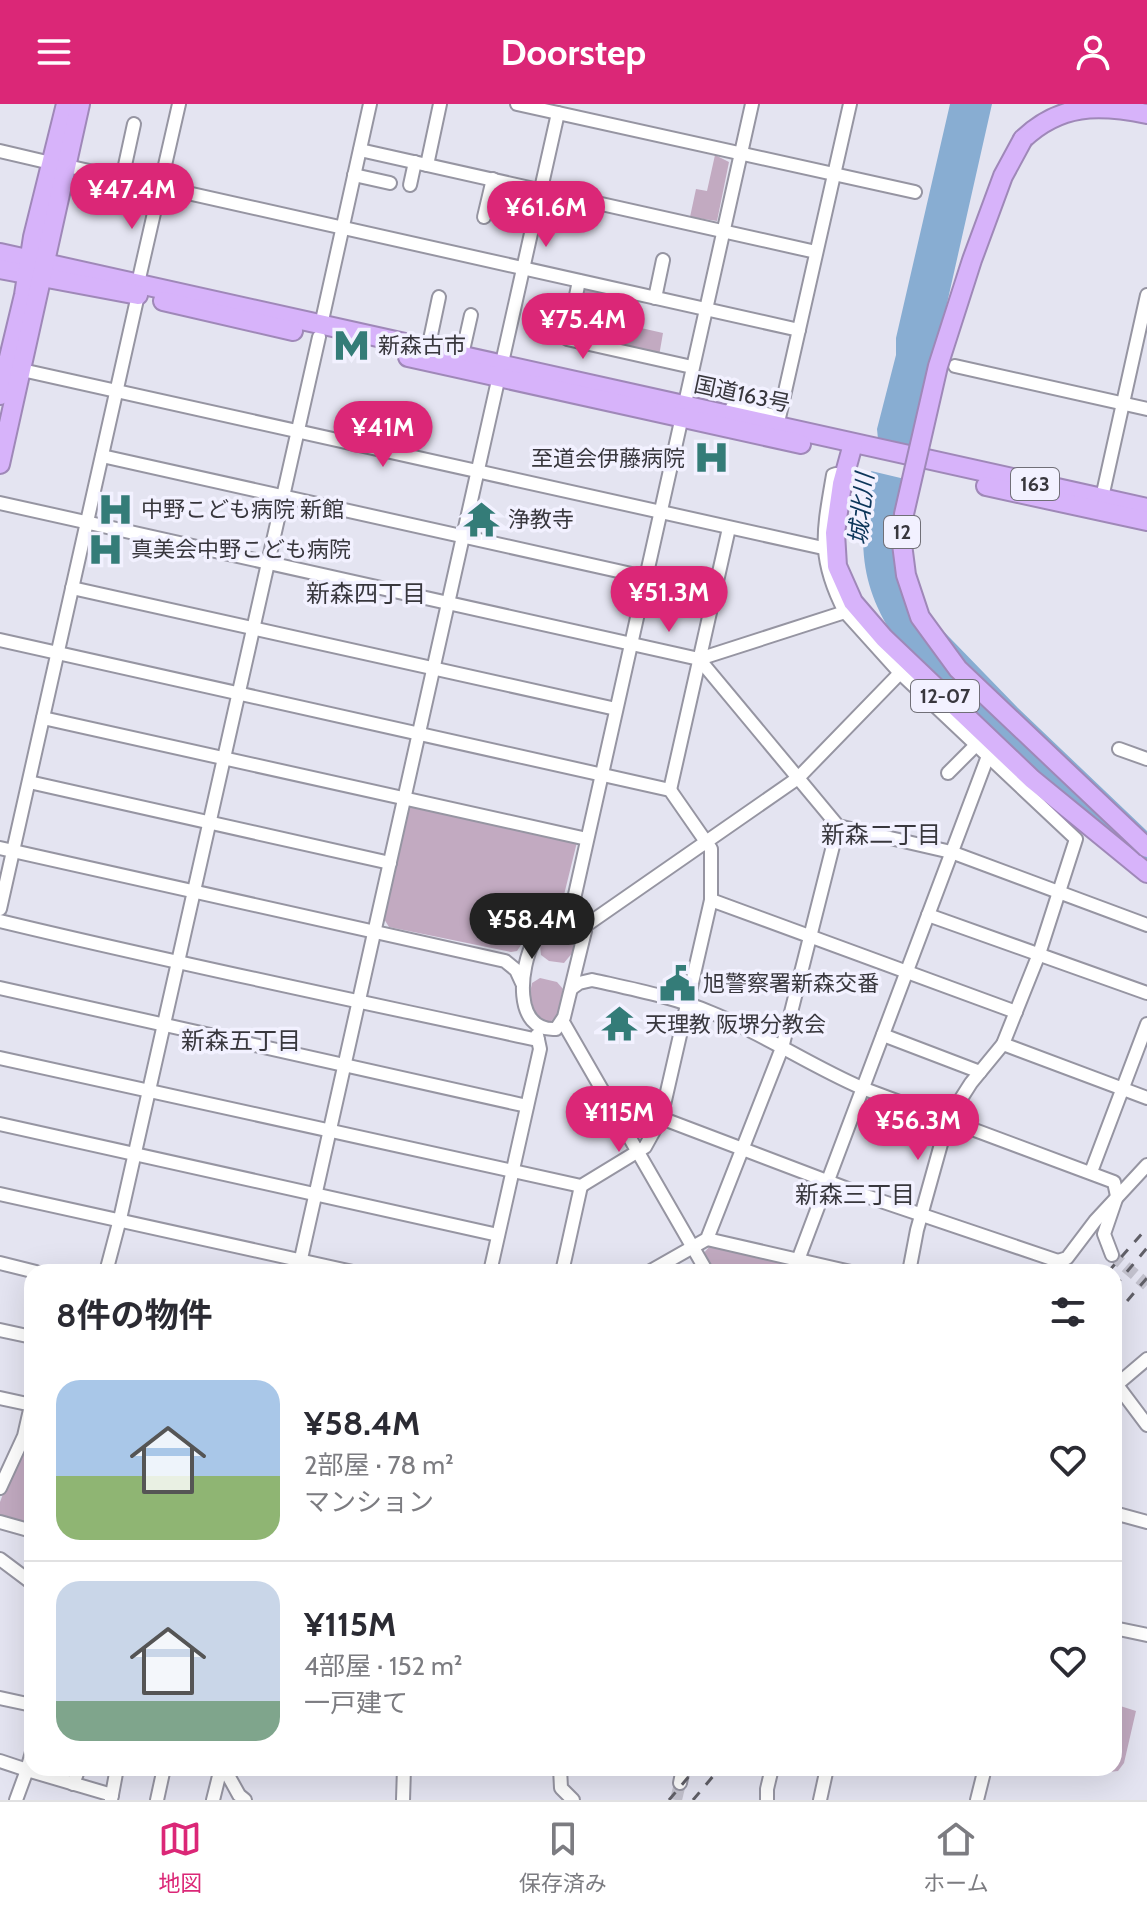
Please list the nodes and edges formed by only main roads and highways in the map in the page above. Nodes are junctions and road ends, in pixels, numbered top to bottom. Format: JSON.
{"nodes":[{"id":1,"x":66,"y":104,"type":"edge"},
{"id":2,"x":80,"y":104,"type":"edge"},
{"id":3,"x":1147,"y":114,"type":"edge"},
{"id":4,"x":59,"y":164,"type":"junction"},
{"id":5,"x":0,"y":253,"type":"edge"},
{"id":6,"x":36,"y":268,"type":"junction"},
{"id":7,"x":0,"y":269,"type":"edge"},
{"id":8,"x":320,"y":331,"type":"junction"},
{"id":9,"x":500,"y":371,"type":"junction"},
{"id":10,"x":0,"y":395,"type":"edge"},
{"id":11,"x":682,"y":413,"type":"junction"},
{"id":12,"x":851,"y":458,"type":"junction"},
{"id":13,"x":0,"y":464,"type":"edge"},
{"id":14,"x":1100,"y":504,"type":"junction"},
{"id":15,"x":1147,"y":508,"type":"edge"},
{"id":16,"x":1147,"y":521,"type":"edge"},
{"id":17,"x":1147,"y":848,"type":"edge"},
{"id":18,"x":1147,"y":873,"type":"edge"}],
"edges":[{"from":1,"to":4,"type":"highway"},
{"from":2,"to":4,"type":"highway"},
{"from":3,"to":17,"type":"highway","number":"12","bridge":true},
{"from":4,"to":6,"type":"highway"},
{"from":5,"to":6,"type":"highway","name":"国道163号","number":"163"},
{"from":6,"to":7,"type":"highway","name":"国道163号","number":"163"},
{"from":6,"to":8,"type":"highway","name":"国道163号","number":"163"},
{"from":6,"to":10,"type":"highway"},
{"from":6,"to":13,"type":"highway"},
{"from":8,"to":9,"type":"highway","name":"国道163号","number":"163"},
{"from":8,"to":9,"type":"highway","name":"国道163号","number":"163"},
{"from":9,"to":11,"type":"highway","name":"国道163号","number":"163"},
{"from":11,"to":12,"type":"highway","name":"国道163号","number":"163"},
{"from":11,"to":12,"type":"highway","name":"国道163号","number":"163"},
{"from":12,"to":14,"type":"highway","name":"国道163号","number":"163"},
{"from":12,"to":18,"type":"highway","number":"12-07"},
{"from":14,"to":15,"type":"highway","name":"国道163号","number":"163"},
{"from":14,"to":16,"type":"highway","name":"国道163号","number":"163"}]}
